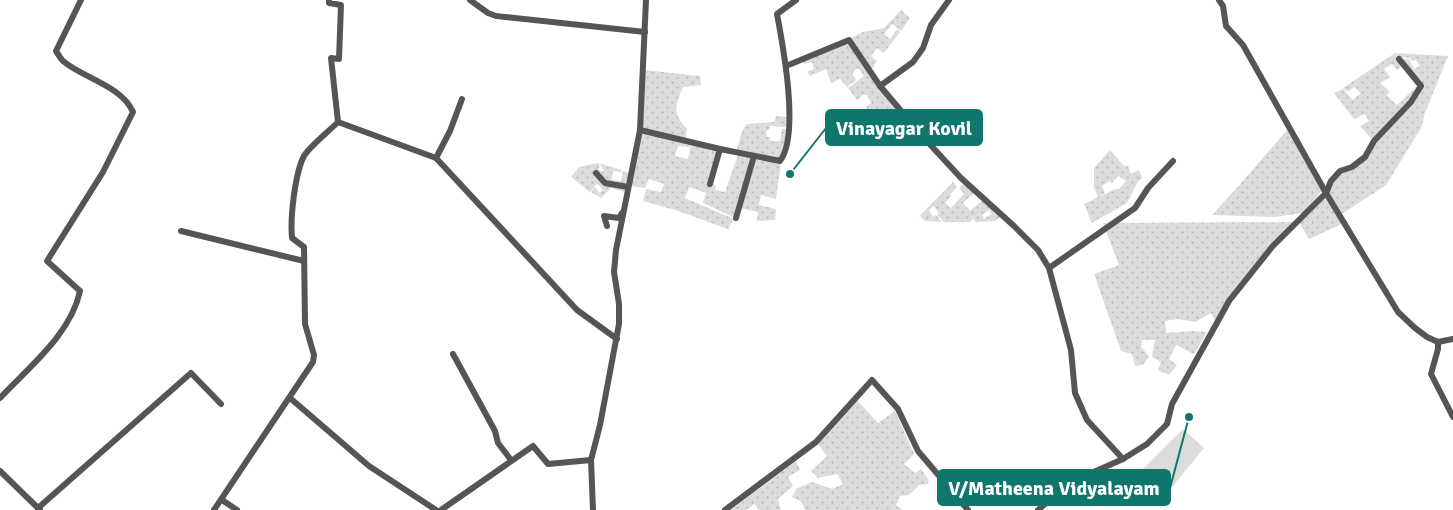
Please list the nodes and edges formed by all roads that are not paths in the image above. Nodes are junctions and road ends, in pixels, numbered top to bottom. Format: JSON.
{"nodes":[{"id":1,"x":81,"y":0,"type":"edge"},
{"id":2,"x":329,"y":0,"type":"edge"},
{"id":3,"x":470,"y":0,"type":"edge"},
{"id":4,"x":646,"y":0,"type":"edge"},
{"id":5,"x":796,"y":0,"type":"edge"},
{"id":6,"x":949,"y":0,"type":"edge"},
{"id":7,"x":1219,"y":0,"type":"edge"},
{"id":8,"x":645,"y":32,"type":"junction"},
{"id":9,"x":1399,"y":59,"type":"dead end"},
{"id":10,"x":786,"y":66,"type":"junction"},
{"id":11,"x":880,"y":86,"type":"junction"},
{"id":12,"x":462,"y":99,"type":"dead end"},
{"id":13,"x":338,"y":122,"type":"junction"},
{"id":14,"x":638,"y":125,"type":"junction"},
{"id":15,"x":720,"y":149,"type":"junction"},
{"id":16,"x":754,"y":156,"type":"junction"},
{"id":17,"x":436,"y":158,"type":"junction"},
{"id":18,"x":1173,"y":161,"type":"dead end"},
{"id":19,"x":596,"y":173,"type":"dead end"},
{"id":20,"x":710,"y":184,"type":"dead end"},
{"id":21,"x":628,"y":187,"type":"junction"},
{"id":22,"x":1326,"y":193,"type":"junction"},
{"id":23,"x":624,"y":210,"type":"junction"},
{"id":24,"x":736,"y":218,"type":"dead end"},
{"id":25,"x":607,"y":226,"type":"dead end"},
{"id":26,"x":182,"y":231,"type":"dead end"},
{"id":27,"x":304,"y":261,"type":"junction"},
{"id":28,"x":1049,"y":268,"type":"junction"},
{"id":29,"x":617,"y":339,"type":"junction"},
{"id":30,"x":1453,"y":339,"type":"edge"},
{"id":31,"x":1438,"y":342,"type":"junction"},
{"id":32,"x":453,"y":354,"type":"dead end"},
{"id":33,"x":0,"y":398,"type":"edge"},
{"id":34,"x":290,"y":398,"type":"junction"},
{"id":35,"x":221,"y":404,"type":"dead end"},
{"id":36,"x":1453,"y":417,"type":"edge"},
{"id":37,"x":1124,"y":459,"type":"junction"},
{"id":38,"x":511,"y":460,"type":"junction"},
{"id":39,"x":591,"y":460,"type":"junction"},
{"id":40,"x":0,"y":471,"type":"edge"},
{"id":41,"x":222,"y":500,"type":"junction"},
{"id":42,"x":39,"y":509,"type":"edge"},
{"id":43,"x":214,"y":510,"type":"edge"},
{"id":44,"x":237,"y":510,"type":"edge"},
{"id":45,"x":436,"y":510,"type":"edge"},
{"id":46,"x":441,"y":510,"type":"edge"},
{"id":47,"x":593,"y":510,"type":"edge"},
{"id":48,"x":726,"y":510,"type":"edge"},
{"id":49,"x":968,"y":510,"type":"edge"},
{"id":50,"x":1038,"y":510,"type":"edge"}],
"edges":[{"from":1,"to":33,"type":"street"},
{"from":2,"to":13,"type":"street"},
{"from":3,"to":8,"type":"street"},
{"from":4,"to":8,"type":"street"},
{"from":5,"to":10,"type":"street"},
{"from":6,"to":11,"type":"street"},
{"from":7,"to":22,"type":"street"},
{"from":8,"to":14,"type":"street"},
{"from":9,"to":22,"type":"street"},
{"from":10,"to":11,"type":"street"},
{"from":10,"to":16,"type":"street"},
{"from":11,"to":28,"type":"street"},
{"from":12,"to":17,"type":"street"},
{"from":13,"to":17,"type":"street"},
{"from":13,"to":27,"type":"street"},
{"from":14,"to":15,"type":"street"},
{"from":14,"to":21,"type":"street"},
{"from":15,"to":16,"type":"street"},
{"from":15,"to":20,"type":"street"},
{"from":16,"to":24,"type":"street"},
{"from":17,"to":29,"type":"street"},
{"from":18,"to":28,"type":"street"},
{"from":19,"to":21,"type":"street"},
{"from":21,"to":23,"type":"street"},
{"from":22,"to":31,"type":"street"},
{"from":22,"to":37,"type":"street"},
{"from":23,"to":25,"type":"street"},
{"from":23,"to":29,"type":"street"},
{"from":26,"to":27,"type":"street"},
{"from":27,"to":34,"type":"street"},
{"from":28,"to":37,"type":"street"},
{"from":29,"to":39,"type":"street"},
{"from":30,"to":31,"type":"street"},
{"from":31,"to":36,"type":"street"},
{"from":32,"to":38,"type":"street"},
{"from":34,"to":41,"type":"street"},
{"from":34,"to":45,"type":"street"},
{"from":35,"to":42,"type":"street"},
{"from":37,"to":50,"type":"street"},
{"from":38,"to":39,"type":"street"},
{"from":38,"to":46,"type":"street"},
{"from":39,"to":47,"type":"street"},
{"from":40,"to":42,"type":"street"},
{"from":41,"to":43,"type":"street"},
{"from":41,"to":44,"type":"street"},
{"from":48,"to":49,"type":"street"}]}
